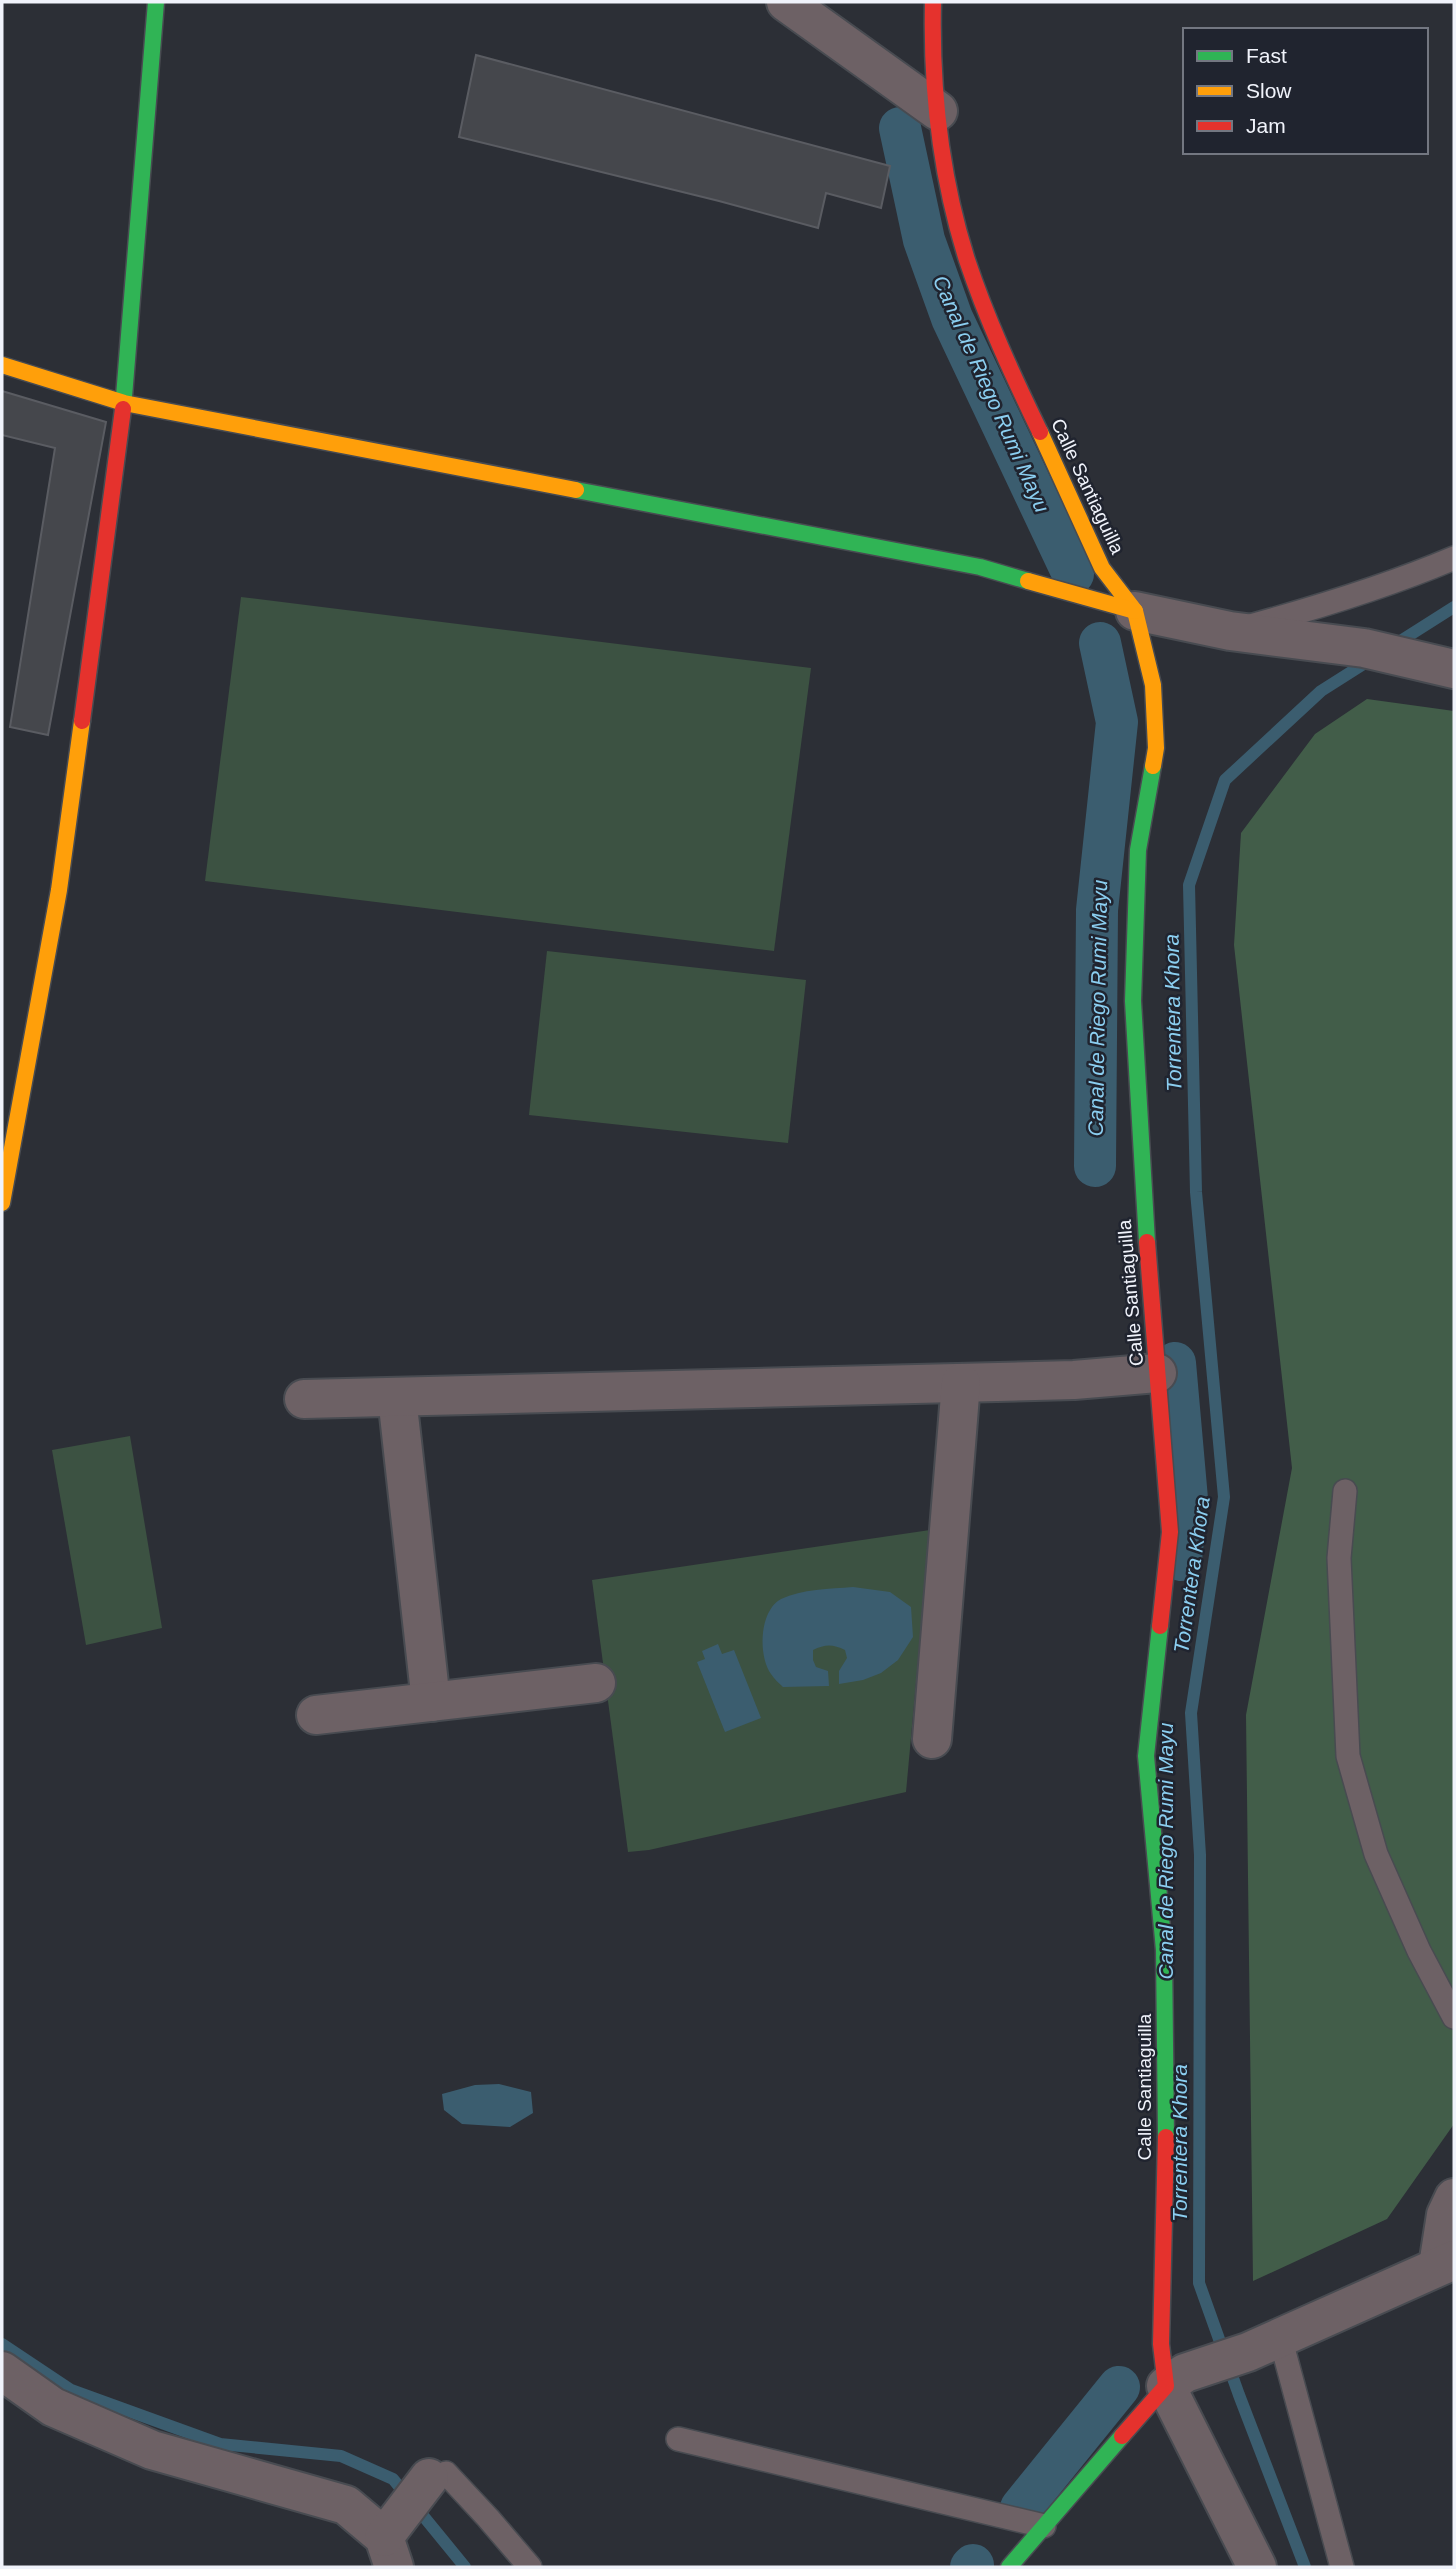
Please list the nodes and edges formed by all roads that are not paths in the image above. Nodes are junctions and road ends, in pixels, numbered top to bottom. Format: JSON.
{"nodes":[{"id":1,"x":156,"y":2,"type":"edge"},
{"id":2,"x":786,"y":2,"type":"edge"},
{"id":3,"x":933,"y":2,"type":"edge"},
{"id":4,"x":938,"y":110,"type":"junction"},
{"id":5,"x":2,"y":365,"type":"edge"},
{"id":6,"x":124,"y":403,"type":"junction"},
{"id":7,"x":1454,"y":558,"type":"edge"},
{"id":8,"x":1135,"y":611,"type":"junction"},
{"id":9,"x":1230,"y":631,"type":"junction"},
{"id":10,"x":1443,"y":667,"type":"edge"},
{"id":11,"x":2,"y":1203,"type":"edge"},
{"id":12,"x":1157,"y":1373,"type":"junction"},
{"id":13,"x":961,"y":1382,"type":"junction"},
{"id":14,"x":397,"y":1397,"type":"junction"},
{"id":15,"x":304,"y":1399,"type":"dead end"},
{"id":16,"x":1345,"y":1491,"type":"dead end"},
{"id":17,"x":596,"y":1683,"type":"dead end"},
{"id":18,"x":431,"y":1702,"type":"junction"},
{"id":19,"x":316,"y":1715,"type":"dead end"},
{"id":20,"x":932,"y":1739,"type":"dead end"},
{"id":21,"x":1454,"y":2017,"type":"edge"},
{"id":22,"x":1454,"y":2198,"type":"edge"},
{"id":23,"x":1446,"y":2263,"type":"edge"},
{"id":24,"x":1264,"y":2344,"type":"junction"},
{"id":25,"x":2,"y":2371,"type":"edge"},
{"id":26,"x":1175,"y":2379,"type":"junction"},
{"id":27,"x":678,"y":2439,"type":"dead end"},
{"id":28,"x":438,"y":2476,"type":"joint"},
{"id":29,"x":1044,"y":2526,"type":"junction"},
{"id":30,"x":395,"y":2537,"type":"edge"},
{"id":31,"x":530,"y":2567,"type":"edge"},
{"id":32,"x":1009,"y":2567,"type":"edge"},
{"id":33,"x":1257,"y":2567,"type":"edge"},
{"id":34,"x":1342,"y":2567,"type":"edge"}],
"edges":[{"from":1,"to":6,"type":"street"},
{"from":2,"to":4,"type":"street"},
{"from":3,"to":4,"type":"street","name":"Calle Santiaguilla"},
{"from":4,"to":8,"type":"street","name":"Calle Santiaguilla"},
{"from":5,"to":6,"type":"street"},
{"from":6,"to":8,"type":"street"},
{"from":6,"to":11,"type":"street"},
{"from":7,"to":9,"type":"lane"},
{"from":8,"to":9,"type":"street"},
{"from":8,"to":12,"type":"street","name":"Calle Santiaguilla"},
{"from":9,"to":10,"type":"street"},
{"from":12,"to":13,"type":"street"},
{"from":12,"to":26,"type":"street","name":"Calle Santiaguilla"},
{"from":13,"to":14,"type":"street"},
{"from":13,"to":20,"type":"street"},
{"from":14,"to":15,"type":"street"},
{"from":14,"to":18,"type":"street"},
{"from":16,"to":21,"type":"lane"},
{"from":17,"to":18,"type":"street"},
{"from":18,"to":19,"type":"street"},
{"from":22,"to":23,"type":"street"},
{"from":23,"to":24,"type":"street"},
{"from":24,"to":26,"type":"street"},
{"from":24,"to":34,"type":"lane"},
{"from":25,"to":30,"type":"street"},
{"from":26,"to":29,"type":"street"},
{"from":26,"to":33,"type":"street"},
{"from":27,"to":29,"type":"lane"},
{"from":28,"to":30,"type":"street"},
{"from":28,"to":31,"type":"lane"},
{"from":29,"to":32,"type":"street"}]}
